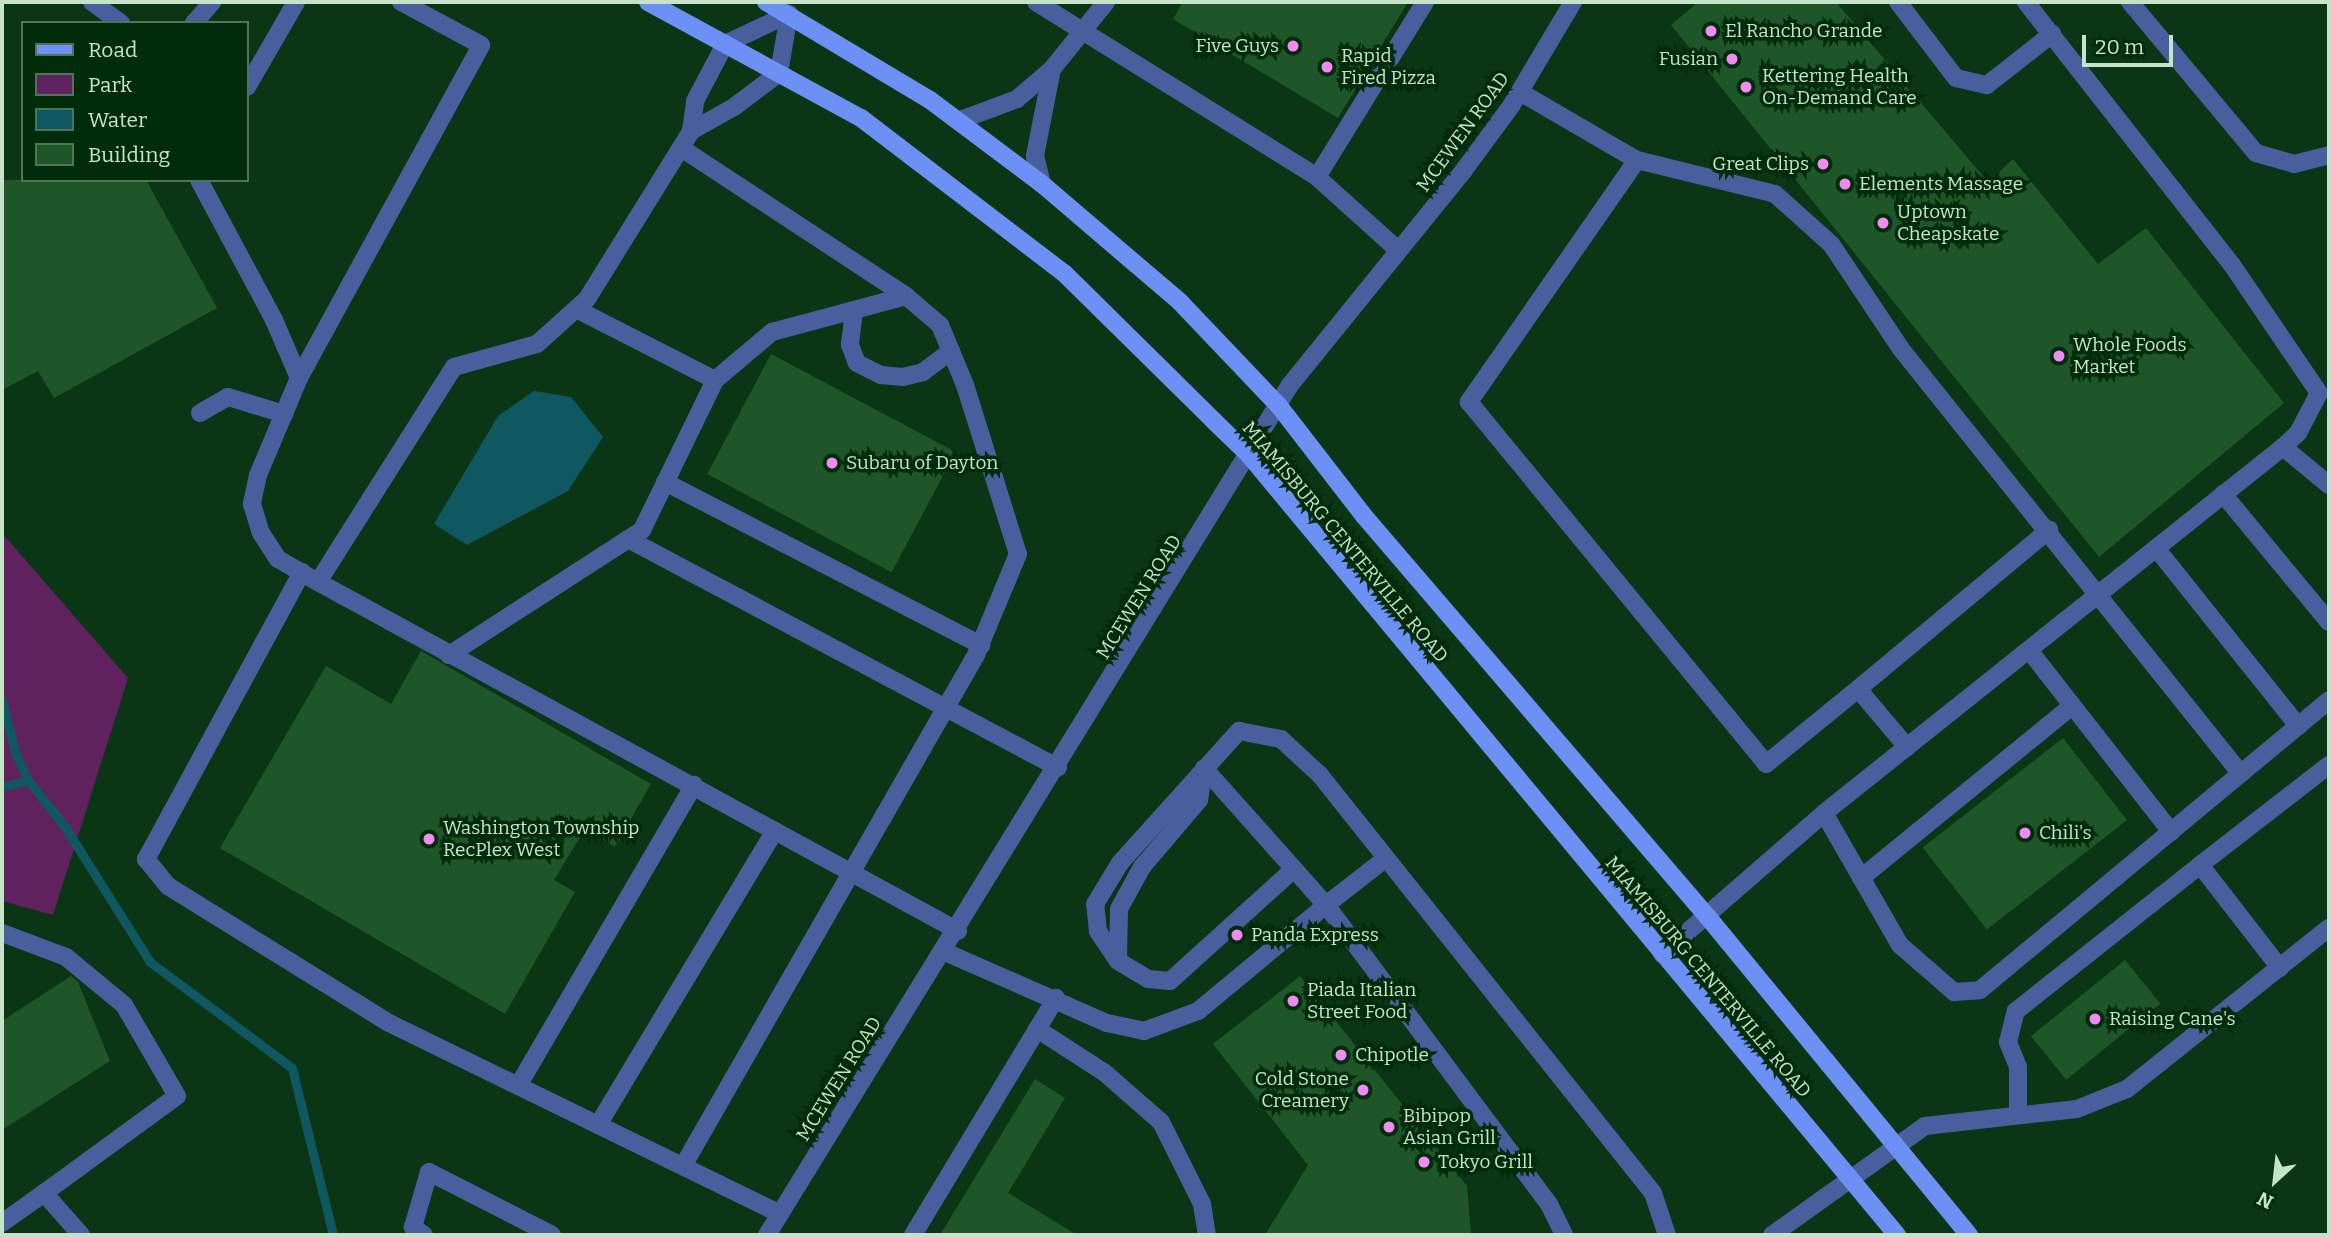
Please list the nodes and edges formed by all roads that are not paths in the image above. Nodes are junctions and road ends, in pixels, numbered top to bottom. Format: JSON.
{"nodes":[{"id":1,"x":212,"y":2,"type":"edge"},
{"id":2,"x":296,"y":2,"type":"edge"},
{"id":3,"x":401,"y":2,"type":"edge"},
{"id":4,"x":648,"y":2,"type":"edge"},
{"id":5,"x":766,"y":2,"type":"edge"},
{"id":6,"x":1036,"y":2,"type":"edge"},
{"id":7,"x":1106,"y":2,"type":"edge"},
{"id":8,"x":1425,"y":2,"type":"edge"},
{"id":9,"x":1573,"y":2,"type":"edge"},
{"id":10,"x":1898,"y":2,"type":"edge"},
{"id":11,"x":2026,"y":2,"type":"edge"},
{"id":12,"x":2130,"y":2,"type":"edge"},
{"id":13,"x":101,"y":5,"type":"edge"},
{"id":14,"x":789,"y":14,"type":"junction"},
{"id":15,"x":119,"y":21,"type":"edge"},
{"id":16,"x":196,"y":21,"type":"edge"},
{"id":17,"x":1086,"y":30,"type":"junction"},
{"id":18,"x":2052,"y":34,"type":"junction"},
{"id":19,"x":725,"y":44,"type":"junction"},
{"id":20,"x":1052,"y":69,"type":"junction"},
{"id":21,"x":779,"y":73,"type":"junction"},
{"id":22,"x":248,"y":85,"type":"edge"},
{"id":23,"x":1520,"y":92,"type":"junction"},
{"id":24,"x":958,"y":121,"type":"junction"},
{"id":25,"x":691,"y":131,"type":"junction"},
{"id":26,"x":681,"y":148,"type":"junction"},
{"id":27,"x":2329,"y":155,"type":"edge"},
{"id":28,"x":1637,"y":160,"type":"junction"},
{"id":29,"x":1317,"y":177,"type":"junction"},
{"id":30,"x":200,"y":182,"type":"edge"},
{"id":31,"x":1042,"y":184,"type":"junction"},
{"id":32,"x":1398,"y":250,"type":"junction"},
{"id":33,"x":906,"y":296,"type":"junction"},
{"id":34,"x":576,"y":309,"type":"junction"},
{"id":35,"x":853,"y":311,"type":"junction"},
{"id":36,"x":951,"y":351,"type":"junction"},
{"id":37,"x":299,"y":378,"type":"junction"},
{"id":38,"x":715,"y":380,"type":"junction"},
{"id":39,"x":1279,"y":406,"type":"junction"},
{"id":40,"x":200,"y":413,"type":"dead end"},
{"id":41,"x":284,"y":414,"type":"junction"},
{"id":42,"x":2283,"y":447,"type":"junction"},
{"id":43,"x":1249,"y":456,"type":"junction"},
{"id":44,"x":665,"y":482,"type":"junction"},
{"id":45,"x":2329,"y":485,"type":"edge"},
{"id":46,"x":2223,"y":494,"type":"junction"},
{"id":47,"x":2049,"y":530,"type":"junction"},
{"id":48,"x":628,"y":539,"type":"junction"},
{"id":49,"x":2155,"y":548,"type":"junction"},
{"id":50,"x":302,"y":572,"type":"junction"},
{"id":51,"x":318,"y":582,"type":"junction"},
{"id":52,"x":2096,"y":595,"type":"junction"},
{"id":53,"x":2329,"y":622,"type":"edge"},
{"id":54,"x":981,"y":645,"type":"junction"},
{"id":55,"x":2029,"y":650,"type":"junction"},
{"id":56,"x":449,"y":655,"type":"junction"},
{"id":57,"x":1858,"y":689,"type":"junction"},
{"id":58,"x":2329,"y":700,"type":"edge"},
{"id":59,"x":947,"y":707,"type":"junction"},
{"id":60,"x":2071,"y":707,"type":"junction"},
{"id":61,"x":2298,"y":726,"type":"junction"},
{"id":62,"x":1907,"y":747,"type":"junction"},
{"id":63,"x":2329,"y":765,"type":"edge"},
{"id":64,"x":1058,"y":768,"type":"junction"},
{"id":65,"x":1204,"y":768,"type":"junction"},
{"id":66,"x":2241,"y":774,"type":"junction"},
{"id":67,"x":694,"y":785,"type":"junction"},
{"id":68,"x":1824,"y":813,"type":"junction"},
{"id":69,"x":775,"y":831,"type":"junction"},
{"id":70,"x":2171,"y":832,"type":"junction"},
{"id":71,"x":1385,"y":859,"type":"junction"},
{"id":72,"x":2200,"y":864,"type":"junction"},
{"id":73,"x":1294,"y":869,"type":"junction"},
{"id":74,"x":855,"y":873,"type":"junction"},
{"id":75,"x":1861,"y":878,"type":"junction"},
{"id":76,"x":1326,"y":905,"type":"junction"},
{"id":77,"x":1707,"y":916,"type":"junction"},
{"id":78,"x":2329,"y":928,"type":"edge"},
{"id":79,"x":958,"y":931,"type":"junction"},
{"id":80,"x":2,"y":933,"type":"edge"},
{"id":81,"x":945,"y":952,"type":"junction"},
{"id":82,"x":1662,"y":954,"type":"junction"},
{"id":83,"x":1118,"y":961,"type":"junction"},
{"id":84,"x":2280,"y":968,"type":"junction"},
{"id":85,"x":1056,"y":998,"type":"junction"},
{"id":86,"x":1037,"y":1029,"type":"junction"},
{"id":87,"x":518,"y":1086,"type":"junction"},
{"id":88,"x":2018,"y":1115,"type":"junction"},
{"id":89,"x":598,"y":1125,"type":"junction"},
{"id":90,"x":1895,"y":1143,"type":"junction"},
{"id":91,"x":683,"y":1166,"type":"junction"},
{"id":92,"x":1850,"y":1178,"type":"junction"},
{"id":93,"x":44,"y":1193,"type":"junction"},
{"id":94,"x":780,"y":1214,"type":"junction"},
{"id":95,"x":2,"y":1223,"type":"edge"},
{"id":96,"x":81,"y":1235,"type":"edge"},
{"id":97,"x":424,"y":1235,"type":"edge"},
{"id":98,"x":552,"y":1235,"type":"edge"},
{"id":99,"x":767,"y":1235,"type":"edge"},
{"id":100,"x":913,"y":1235,"type":"edge"},
{"id":101,"x":1207,"y":1235,"type":"edge"},
{"id":102,"x":1564,"y":1235,"type":"edge"},
{"id":103,"x":1667,"y":1235,"type":"edge"},
{"id":104,"x":1772,"y":1235,"type":"edge"},
{"id":105,"x":1897,"y":1235,"type":"edge"},
{"id":106,"x":1969,"y":1235,"type":"edge"}],
"edges":[{"from":1,"to":16,"type":"street"},
{"from":2,"to":22,"type":"street"},
{"from":3,"to":37,"type":"street"},
{"from":4,"to":19,"type":"main road","name":"MIAMISBURG CENTERVILLE ROAD"},
{"from":5,"to":14,"type":"main road","name":"MIAMISBURG CENTERVILLE ROAD"},
{"from":6,"to":17,"type":"street"},
{"from":7,"to":17,"type":"street"},
{"from":8,"to":29,"type":"street"},
{"from":9,"to":23,"type":"street","name":"MCEWEN ROAD"},
{"from":10,"to":18,"type":"street"},
{"from":11,"to":18,"type":"street"},
{"from":12,"to":27,"type":"street"},
{"from":13,"to":15,"type":"street"},
{"from":14,"to":19,"type":"street"},
{"from":14,"to":21,"type":"street"},
{"from":14,"to":24,"type":"main road","name":"MIAMISBURG CENTERVILLE ROAD"},
{"from":17,"to":20,"type":"street"},
{"from":17,"to":29,"type":"street"},
{"from":18,"to":42,"type":"street"},
{"from":19,"to":21,"type":"main road","name":"MIAMISBURG CENTERVILLE ROAD"},
{"from":19,"to":25,"type":"street"},
{"from":20,"to":24,"type":"street"},
{"from":20,"to":31,"type":"street"},
{"from":21,"to":25,"type":"street"},
{"from":21,"to":43,"type":"main road","name":"MIAMISBURG CENTERVILLE ROAD"},
{"from":23,"to":28,"type":"street"},
{"from":23,"to":32,"type":"street","name":"MCEWEN ROAD"},
{"from":24,"to":31,"type":"main road","name":"MIAMISBURG CENTERVILLE ROAD"},
{"from":25,"to":26,"type":"street"},
{"from":26,"to":33,"type":"street"},
{"from":26,"to":34,"type":"street"},
{"from":28,"to":47,"type":"street"},
{"from":28,"to":57,"type":"street"},
{"from":29,"to":32,"type":"street"},
{"from":30,"to":37,"type":"street"},
{"from":31,"to":39,"type":"main road","name":"MIAMISBURG CENTERVILLE ROAD"},
{"from":32,"to":39,"type":"street","name":"MCEWEN ROAD"},
{"from":33,"to":35,"type":"street"},
{"from":33,"to":36,"type":"street"},
{"from":34,"to":38,"type":"street"},
{"from":34,"to":51,"type":"street"},
{"from":35,"to":36,"type":"street"},
{"from":35,"to":38,"type":"street"},
{"from":36,"to":54,"type":"street"},
{"from":37,"to":41,"type":"street"},
{"from":38,"to":44,"type":"street"},
{"from":39,"to":43,"type":"street","name":"MCEWEN ROAD"},
{"from":39,"to":77,"type":"main road","name":"MIAMISBURG CENTERVILLE ROAD"},
{"from":40,"to":41,"type":"street"},
{"from":41,"to":50,"type":"street"},
{"from":42,"to":45,"type":"street"},
{"from":42,"to":46,"type":"street"},
{"from":43,"to":64,"type":"street","name":"MCEWEN ROAD"},
{"from":43,"to":82,"type":"main road","name":"MIAMISBURG CENTERVILLE ROAD"},
{"from":44,"to":48,"type":"street"},
{"from":44,"to":54,"type":"street"},
{"from":46,"to":49,"type":"street"},
{"from":46,"to":53,"type":"street"},
{"from":47,"to":52,"type":"street"},
{"from":47,"to":57,"type":"street"},
{"from":48,"to":56,"type":"street"},
{"from":48,"to":59,"type":"street"},
{"from":49,"to":52,"type":"street"},
{"from":49,"to":61,"type":"street"},
{"from":50,"to":51,"type":"street"},
{"from":50,"to":87,"type":"street"},
{"from":51,"to":56,"type":"street"},
{"from":52,"to":55,"type":"street"},
{"from":52,"to":66,"type":"street"},
{"from":54,"to":59,"type":"street"},
{"from":55,"to":60,"type":"street"},
{"from":55,"to":62,"type":"street"},
{"from":56,"to":67,"type":"street"},
{"from":57,"to":62,"type":"street"},
{"from":58,"to":61,"type":"street"},
{"from":59,"to":64,"type":"street"},
{"from":59,"to":74,"type":"street"},
{"from":60,"to":70,"type":"street"},
{"from":60,"to":75,"type":"street"},
{"from":61,"to":66,"type":"street"},
{"from":62,"to":68,"type":"street"},
{"from":63,"to":72,"type":"street"},
{"from":64,"to":79,"type":"street","name":"MCEWEN ROAD"},
{"from":65,"to":71,"type":"street"},
{"from":65,"to":73,"type":"street"},
{"from":65,"to":83,"type":"street"},
{"from":65,"to":83,"type":"street"},
{"from":66,"to":70,"type":"street"},
{"from":67,"to":69,"type":"street"},
{"from":67,"to":87,"type":"street"},
{"from":68,"to":75,"type":"street"},
{"from":68,"to":77,"type":"street"},
{"from":69,"to":74,"type":"street"},
{"from":69,"to":89,"type":"street"},
{"from":70,"to":75,"type":"street"},
{"from":71,"to":76,"type":"street"},
{"from":71,"to":103,"type":"street"},
{"from":72,"to":84,"type":"street"},
{"from":72,"to":88,"type":"street"},
{"from":73,"to":76,"type":"street"},
{"from":73,"to":83,"type":"street"},
{"from":74,"to":79,"type":"street"},
{"from":74,"to":91,"type":"street"},
{"from":76,"to":85,"type":"street"},
{"from":76,"to":102,"type":"street"},
{"from":77,"to":82,"type":"street"},
{"from":77,"to":90,"type":"main road","name":"MIAMISBURG CENTERVILLE ROAD"},
{"from":78,"to":84,"type":"street"},
{"from":79,"to":81,"type":"street","name":"MCEWEN ROAD"},
{"from":80,"to":93,"type":"street"},
{"from":81,"to":85,"type":"street"},
{"from":81,"to":94,"type":"street","name":"MCEWEN ROAD"},
{"from":82,"to":92,"type":"main road","name":"MIAMISBURG CENTERVILLE ROAD"},
{"from":84,"to":88,"type":"street"},
{"from":85,"to":86,"type":"street"},
{"from":86,"to":100,"type":"street"},
{"from":86,"to":101,"type":"street"},
{"from":87,"to":89,"type":"street"},
{"from":88,"to":90,"type":"street"},
{"from":89,"to":91,"type":"street"},
{"from":90,"to":92,"type":"street"},
{"from":90,"to":106,"type":"main road","name":"MIAMISBURG CENTERVILLE ROAD"},
{"from":91,"to":94,"type":"street"},
{"from":92,"to":104,"type":"street"},
{"from":92,"to":105,"type":"main road","name":"MIAMISBURG CENTERVILLE ROAD"},
{"from":93,"to":95,"type":"street"},
{"from":93,"to":96,"type":"street"},
{"from":94,"to":99,"type":"street","name":"MCEWEN ROAD"},
{"from":97,"to":98,"type":"street"}]}
